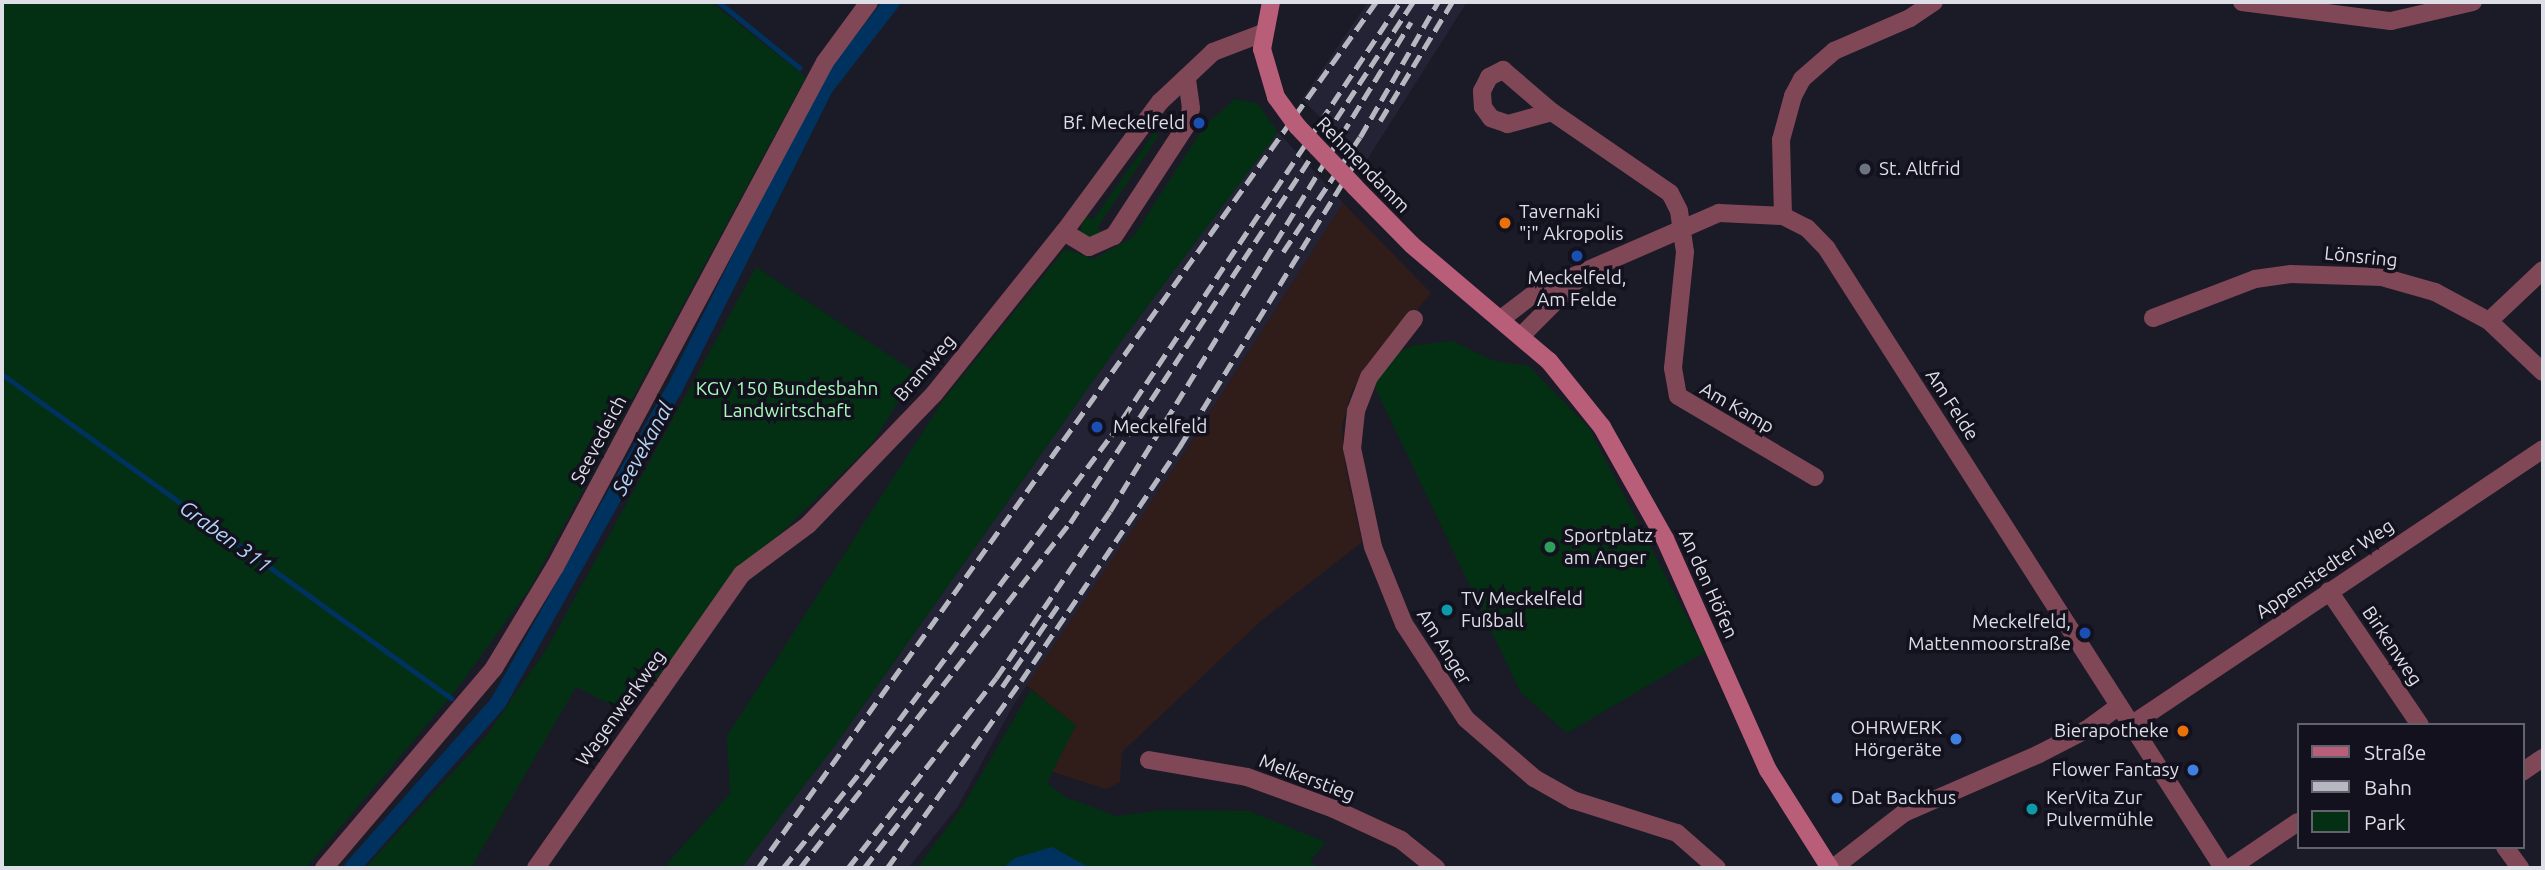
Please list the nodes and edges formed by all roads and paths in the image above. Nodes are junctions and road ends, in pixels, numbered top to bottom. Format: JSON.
{"nodes":[{"id":1,"x":869,"y":2,"type":"edge"},
{"id":2,"x":1271,"y":2,"type":"edge"},
{"id":3,"x":1934,"y":2,"type":"edge"},
{"id":4,"x":2242,"y":2,"type":"edge"},
{"id":5,"x":2473,"y":2,"type":"edge"},
{"id":6,"x":1263,"y":33,"type":"junction"},
{"id":7,"x":1186,"y":79,"type":"junction"},
{"id":8,"x":1552,"y":112,"type":"dead end"},
{"id":9,"x":1783,"y":216,"type":"junction"},
{"id":10,"x":1683,"y":226,"type":"junction"},
{"id":11,"x":1064,"y":232,"type":"junction"},
{"id":12,"x":2543,"y":270,"type":"edge"},
{"id":13,"x":1585,"y":272,"type":"junction"},
{"id":14,"x":2153,"y":318,"type":"dead end"},
{"id":15,"x":1414,"y":319,"type":"dead end"},
{"id":16,"x":1501,"y":319,"type":"junction"},
{"id":17,"x":2489,"y":321,"type":"junction"},
{"id":18,"x":1521,"y":336,"type":"junction"},
{"id":19,"x":2543,"y":372,"type":"edge"},
{"id":20,"x":2543,"y":449,"type":"edge"},
{"id":21,"x":1815,"y":477,"type":"dead end"},
{"id":22,"x":742,"y":574,"type":"joint"},
{"id":23,"x":2329,"y":592,"type":"junction"},
{"id":24,"x":2119,"y":706,"type":"junction"},
{"id":25,"x":2419,"y":723,"type":"edge"},
{"id":26,"x":2131,"y":724,"type":"junction"},
{"id":27,"x":2543,"y":758,"type":"edge"},
{"id":28,"x":1149,"y":760,"type":"dead end"},
{"id":29,"x":2524,"y":771,"type":"edge"},
{"id":30,"x":2296,"y":823,"type":"edge"},
{"id":31,"x":2506,"y":849,"type":"edge"},
{"id":32,"x":324,"y":868,"type":"edge"},
{"id":33,"x":536,"y":868,"type":"edge"},
{"id":34,"x":1436,"y":868,"type":"edge"},
{"id":35,"x":1717,"y":868,"type":"edge"},
{"id":36,"x":1831,"y":868,"type":"edge"},
{"id":37,"x":2223,"y":868,"type":"edge"},
{"id":38,"x":2230,"y":868,"type":"edge"},
{"id":39,"x":2520,"y":868,"type":"edge"}],
"edges":[{"from":1,"to":32,"type":"street","name":"Seevedeich"},
{"from":2,"to":6,"type":"street","name":"Rehmendamm"},
{"from":3,"to":9,"type":"street"},
{"from":4,"to":5,"type":"street"},
{"from":6,"to":7,"type":"street","name":"Bramweg"},
{"from":6,"to":16,"type":"street","name":"Rehmendamm","bridge":true},
{"from":7,"to":11,"type":"street","name":"Bramweg"},
{"from":7,"to":11,"type":"street"},
{"from":8,"to":10,"type":"street"},
{"from":9,"to":10,"type":"street","name":"Am Felde"},
{"from":9,"to":24,"type":"street","name":"Am Felde"},
{"from":10,"to":13,"type":"street"},
{"from":10,"to":21,"type":"street","name":"Am Kamp"},
{"from":11,"to":22,"type":"street","name":"Bramweg"},
{"from":12,"to":17,"type":"street"},
{"from":13,"to":16,"type":"street"},
{"from":13,"to":18,"type":"street"},
{"from":14,"to":17,"type":"street","name":"Lönsring"},
{"from":15,"to":35,"type":"street","name":"Am Anger"},
{"from":16,"to":18,"type":"street","name":"Rehmendamm"},
{"from":17,"to":19,"type":"street","name":"Lönsring"},
{"from":18,"to":36,"type":"street","name":"An den Höfen"},
{"from":20,"to":23,"type":"street","name":"Appenstedter Weg"},
{"from":22,"to":33,"type":"street","name":"Wagenwerkweg"},
{"from":23,"to":25,"type":"street","name":"Birkenweg"},
{"from":23,"to":26,"type":"street","name":"Appenstedter Weg"},
{"from":24,"to":26,"type":"street","name":"Am Felde"},
{"from":24,"to":36,"type":"street"},
{"from":26,"to":37,"type":"street","name":"Am Felde"},
{"from":27,"to":29,"type":"street"},
{"from":28,"to":34,"type":"street","name":"Melkerstieg"},
{"from":30,"to":38,"type":"street"},
{"from":31,"to":39,"type":"street"}]}
